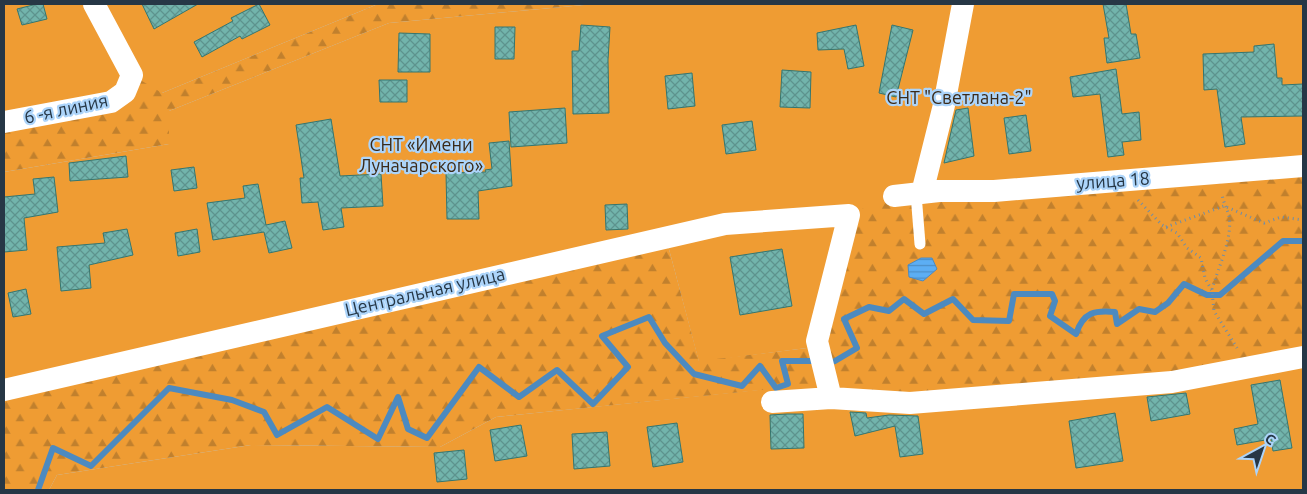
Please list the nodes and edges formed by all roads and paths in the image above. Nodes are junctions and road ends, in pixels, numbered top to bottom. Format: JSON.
{"nodes":[{"id":1,"x":94,"y":4,"type":"edge"},
{"id":2,"x":963,"y":4,"type":"edge"},
{"id":3,"x":4,"y":122,"type":"edge"},
{"id":4,"x":1303,"y":166,"type":"edge"},
{"id":5,"x":1220,"y":174,"type":"junction"},
{"id":6,"x":1127,"y":180,"type":"junction"},
{"id":7,"x":919,"y":193,"type":"junction"},
{"id":8,"x":894,"y":196,"type":"dead end"},
{"id":9,"x":1224,"y":206,"type":"junction"},
{"id":10,"x":1303,"y":220,"type":"edge"},
{"id":11,"x":1165,"y":227,"type":"junction"},
{"id":12,"x":920,"y":244,"type":"dead end"},
{"id":13,"x":1212,"y":289,"type":"junction"},
{"id":14,"x":1303,"y":357,"type":"edge"},
{"id":15,"x":1256,"y":366,"type":"junction"},
{"id":16,"x":4,"y":390,"type":"edge"},
{"id":17,"x":831,"y":398,"type":"junction"},
{"id":18,"x":772,"y":402,"type":"dead end"}],
"edges":[{"from":1,"to":3,"type":"street","name":"6 -я линия"},
{"from":2,"to":7,"type":"street"},
{"from":4,"to":5,"type":"street","name":"улица 18"},
{"from":5,"to":6,"type":"street","name":"улица 18"},
{"from":5,"to":9,"type":"path"},
{"from":6,"to":7,"type":"street","name":"улица 18"},
{"from":6,"to":11,"type":"path"},
{"from":7,"to":8,"type":"street","name":"улица 18"},
{"from":7,"to":12,"type":"lane"},
{"from":9,"to":10,"type":"path"},
{"from":9,"to":11,"type":"path"},
{"from":9,"to":13,"type":"path"},
{"from":11,"to":13,"type":"path"},
{"from":13,"to":15,"type":"path"},
{"from":14,"to":15,"type":"street"},
{"from":15,"to":17,"type":"street"},
{"from":16,"to":17,"type":"street","name":"Центральная улица"},
{"from":17,"to":18,"type":"street"}]}
